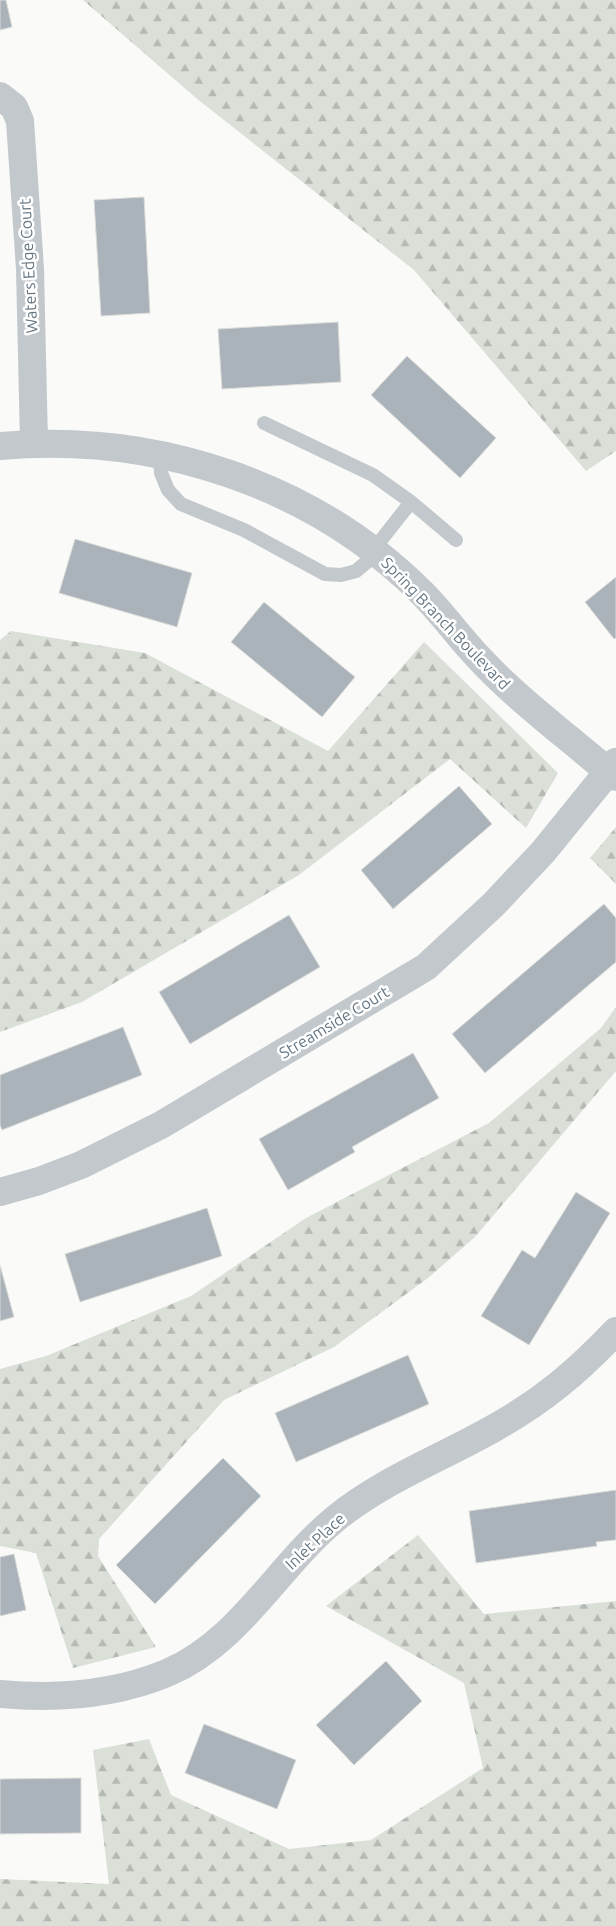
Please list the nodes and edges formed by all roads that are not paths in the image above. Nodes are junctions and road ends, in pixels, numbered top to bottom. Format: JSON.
{"nodes":[{"id":1,"x":0,"y":96,"type":"edge"},
{"id":2,"x":264,"y":423,"type":"dead end"},
{"id":3,"x":34,"y":443,"type":"junction"},
{"id":4,"x":0,"y":446,"type":"edge"},
{"id":5,"x":160,"y":454,"type":"junction"},
{"id":6,"x":411,"y":502,"type":"junction"},
{"id":7,"x":456,"y":540,"type":"dead end"},
{"id":8,"x":374,"y":549,"type":"junction"},
{"id":9,"x":614,"y":770,"type":"edge"},
{"id":10,"x":0,"y":1192,"type":"edge"},
{"id":11,"x":616,"y":1331,"type":"edge"},
{"id":12,"x":0,"y":1694,"type":"edge"}],
"edges":[{"from":1,"to":3,"type":"street","name":"Waters Edge Court"},
{"from":2,"to":6,"type":"lane"},
{"from":3,"to":4,"type":"street","name":"Spring Branch Boulevard"},
{"from":3,"to":5,"type":"street","name":"Spring Branch Boulevard"},
{"from":5,"to":8,"type":"street","name":"Spring Branch Boulevard"},
{"from":5,"to":8,"type":"lane"},
{"from":6,"to":7,"type":"lane"},
{"from":6,"to":8,"type":"lane"},
{"from":8,"to":9,"type":"street","name":"Spring Branch Boulevard"},
{"from":9,"to":10,"type":"street","name":"Streamside Court"},
{"from":11,"to":12,"type":"street","name":"Inlet Place"}]}
